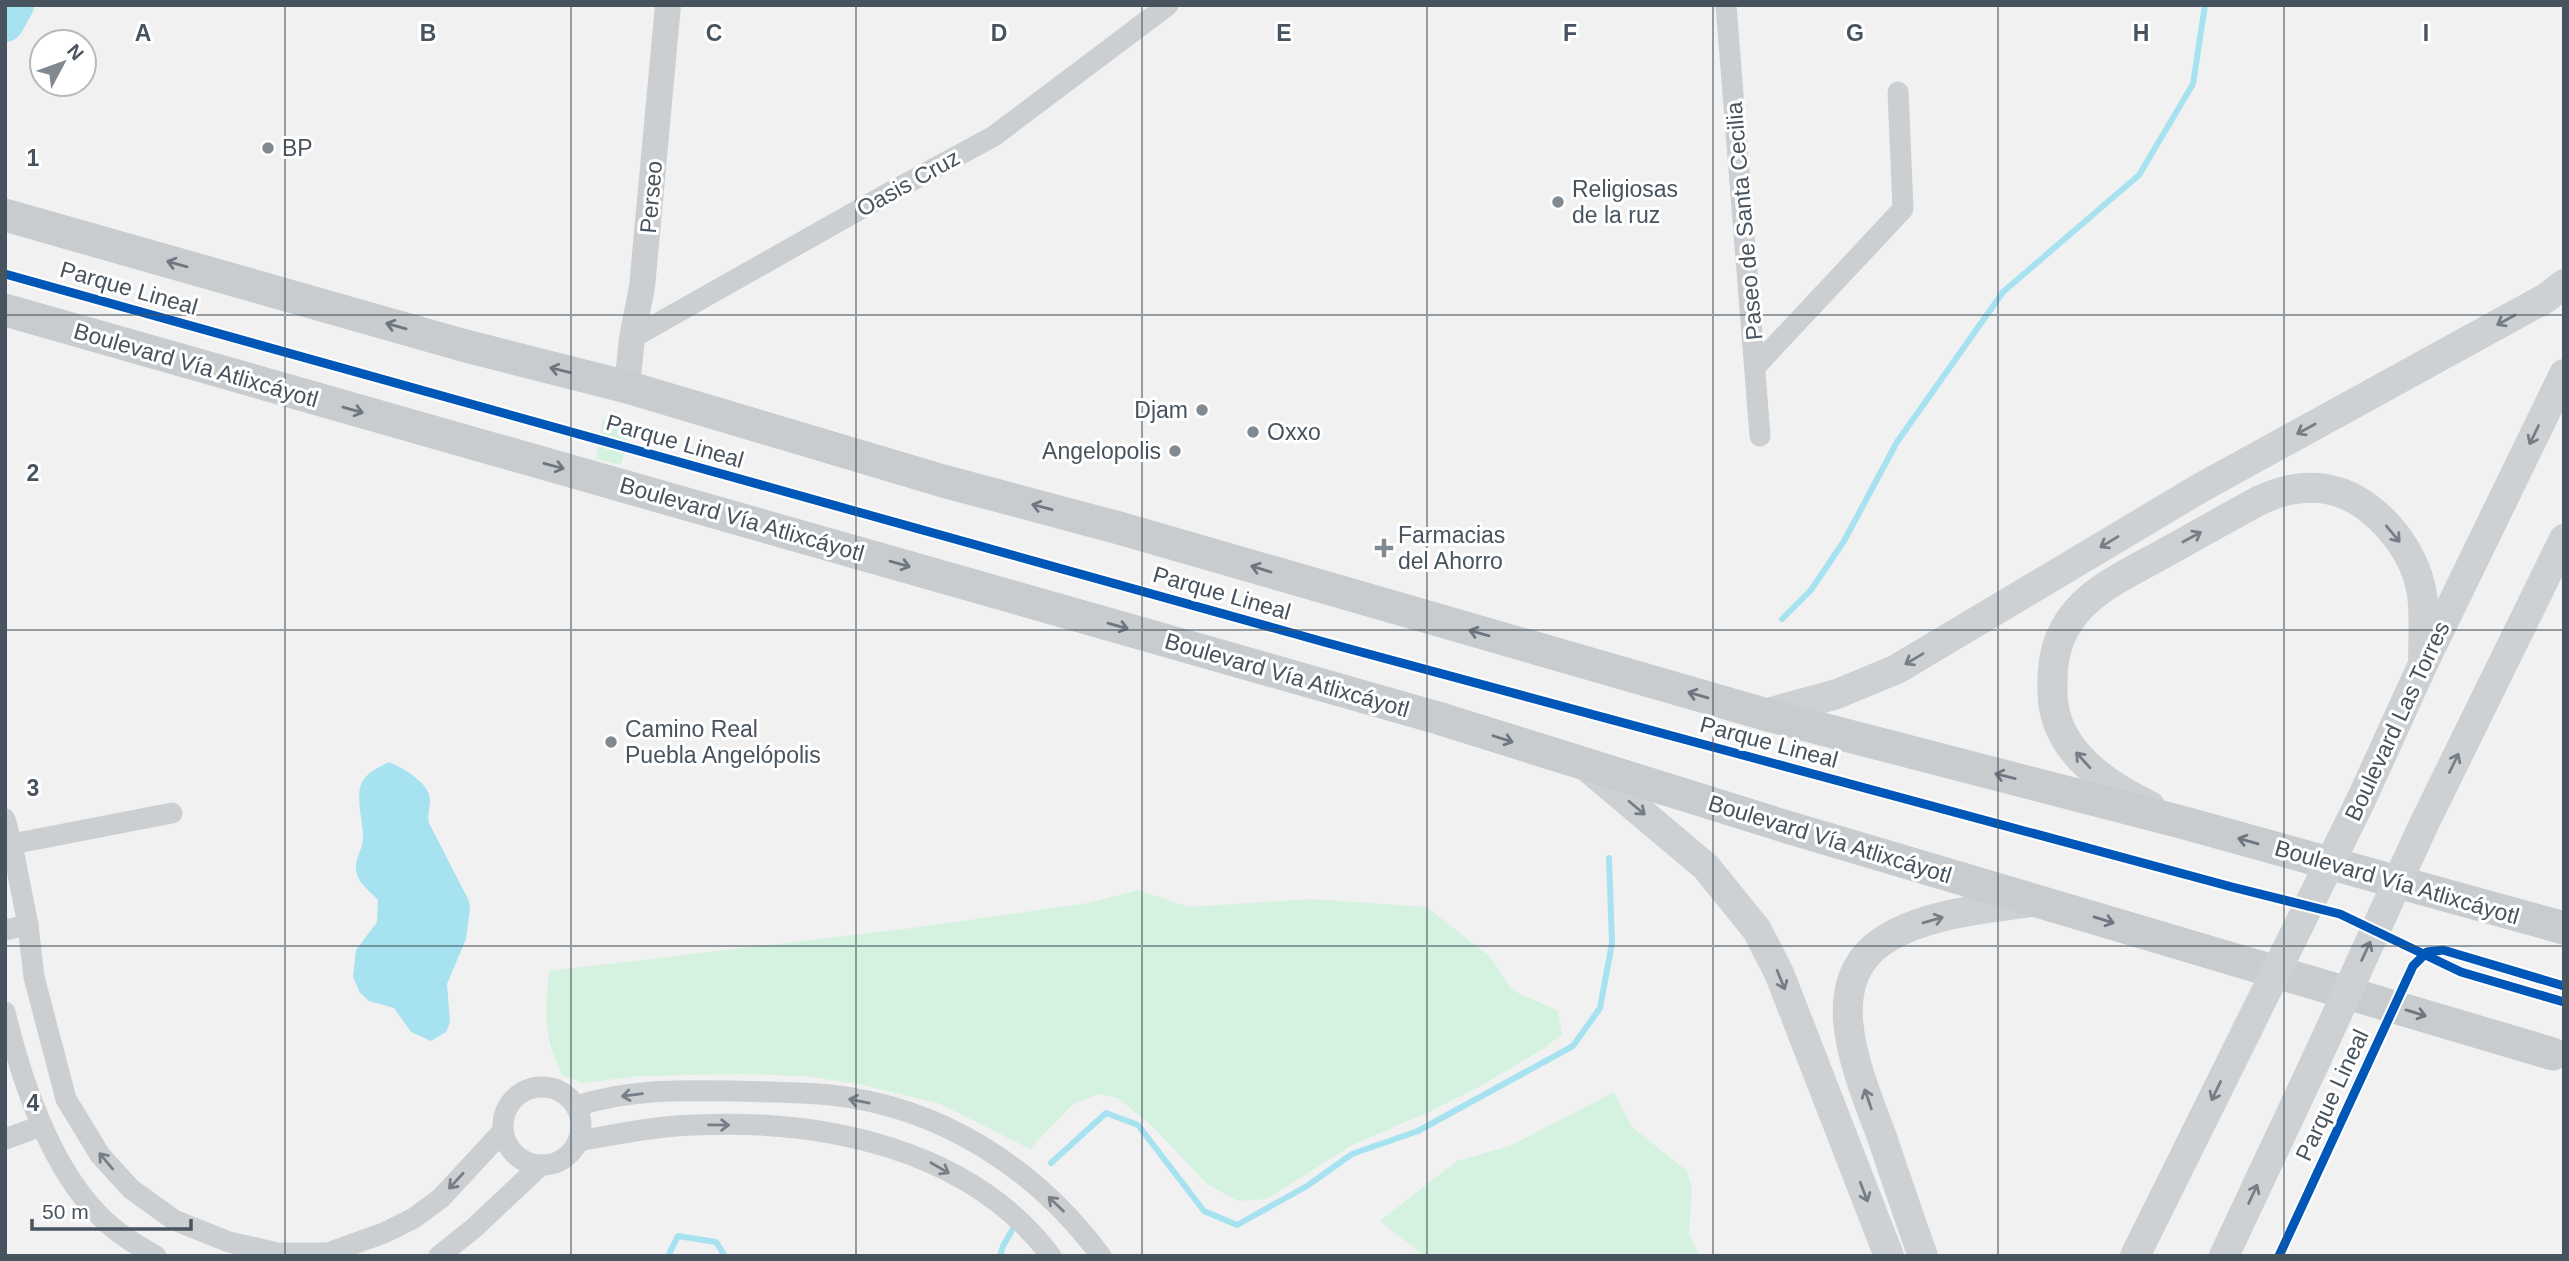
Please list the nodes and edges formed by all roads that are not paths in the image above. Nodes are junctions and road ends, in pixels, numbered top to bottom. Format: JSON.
{"nodes":[{"id":1,"x":668,"y":5,"type":"edge"},
{"id":2,"x":1168,"y":5,"type":"edge"},
{"id":3,"x":1726,"y":5,"type":"edge"},
{"id":4,"x":1898,"y":92,"type":"dead end"},
{"id":5,"x":5,"y":215,"type":"edge"},
{"id":6,"x":2564,"y":284,"type":"edge"},
{"id":7,"x":5,"y":310,"type":"edge"},
{"id":8,"x":632,"y":338,"type":"junction"},
{"id":9,"x":1756,"y":366,"type":"junction"},
{"id":10,"x":2564,"y":374,"type":"edge"},
{"id":11,"x":626,"y":387,"type":"junction"},
{"id":12,"x":1760,"y":436,"type":"dead end"},
{"id":13,"x":2564,"y":539,"type":"edge"},
{"id":14,"x":2564,"y":581,"type":"edge"},
{"id":15,"x":2535,"y":601,"type":"junction"},
{"id":16,"x":2423,"y":664,"type":"junction"},
{"id":17,"x":1763,"y":714,"type":"junction"},
{"id":18,"x":1585,"y":765,"type":"junction"},
{"id":19,"x":172,"y":813,"type":"dead end"},
{"id":20,"x":5,"y":820,"type":"edge"},
{"id":21,"x":2181,"y":822,"type":"junction"},
{"id":22,"x":12,"y":844,"type":"junction"},
{"id":23,"x":2039,"y":901,"type":"junction"},
{"id":24,"x":28,"y":925,"type":"junction"},
{"id":25,"x":2564,"y":928,"type":"edge"},
{"id":26,"x":5,"y":930,"type":"edge"},
{"id":27,"x":7,"y":1029,"type":"edge"},
{"id":28,"x":2560,"y":1058,"type":"edge"},
{"id":29,"x":577,"y":1106,"type":"junction"},
{"id":30,"x":41,"y":1126,"type":"junction"},
{"id":31,"x":503,"y":1131,"type":"junction"},
{"id":32,"x":5,"y":1139,"type":"edge"},
{"id":33,"x":579,"y":1141,"type":"junction"},
{"id":34,"x":541,"y":1165,"type":"junction"},
{"id":35,"x":278,"y":1254,"type":"edge"},
{"id":36,"x":156,"y":1256,"type":"edge"},
{"id":37,"x":439,"y":1256,"type":"edge"},
{"id":38,"x":1051,"y":1256,"type":"edge"},
{"id":39,"x":1101,"y":1256,"type":"edge"},
{"id":40,"x":1889,"y":1256,"type":"edge"},
{"id":41,"x":1923,"y":1256,"type":"edge"},
{"id":42,"x":2135,"y":1256,"type":"edge"},
{"id":43,"x":2224,"y":1256,"type":"edge"}],
"edges":[{"from":1,"to":8,"type":"street","name":"Perseo"},
{"from":2,"to":8,"type":"street","name":"Oasis Cruz"},
{"from":3,"to":9,"type":"street","name":"Paseo de Santa Cecilia"},
{"from":4,"to":9,"type":"street"},
{"from":11,"to":5,"type":"main road","name":"Boulevard Vía Atlixcáyotl","one_way":true},
{"from":6,"to":17,"type":"main road","one_way":true},
{"from":7,"to":18,"type":"main road","name":"Boulevard Vía Atlixcáyotl","one_way":true},
{"from":8,"to":11,"type":"street","name":"Perseo"},
{"from":9,"to":12,"type":"street","name":"Paseo de Santa Cecilia"},
{"from":10,"to":16,"type":"main road","name":"Boulevard Las Torres","one_way":true},
{"from":17,"to":11,"type":"main road","name":"Boulevard Vía Atlixcáyotl","one_way":true},
{"from":13,"to":15,"type":"main road"},
{"from":14,"to":15,"type":"main road"},
{"from":43,"to":15,"type":"main road","one_way":true,"bridge":true},
{"from":21,"to":16,"type":"main road","one_way":true},
{"from":16,"to":42,"type":"main road","name":"Boulevard Las Torres","one_way":true,"bridge":true},
{"from":21,"to":17,"type":"main road","name":"Boulevard Vía Atlixcáyotl","one_way":true},
{"from":18,"to":23,"type":"main road","name":"Boulevard Vía Atlixcáyotl"},
{"from":18,"to":40,"type":"main road","one_way":true},
{"from":19,"to":22,"type":"street"},
{"from":20,"to":22,"type":"street"},
{"from":25,"to":21,"type":"main road","name":"Boulevard Vía Atlixcáyotl","one_way":true},
{"from":22,"to":24,"type":"street"},
{"from":23,"to":28,"type":"main road","name":"Boulevard Vía Atlixcáyotl","one_way":true},
{"from":41,"to":23,"type":"main road","one_way":true},
{"from":24,"to":26,"type":"street"},
{"from":35,"to":24,"type":"street","one_way":true},
{"from":27,"to":30,"type":"street"},
{"from":29,"to":31,"type":"street"},
{"from":29,"to":33,"type":"street"},
{"from":39,"to":29,"type":"street","one_way":true},
{"from":30,"to":32,"type":"street"},
{"from":30,"to":36,"type":"street"},
{"from":31,"to":34,"type":"street"},
{"from":31,"to":35,"type":"street","one_way":true},
{"from":33,"to":34,"type":"street"},
{"from":33,"to":38,"type":"street","one_way":true},
{"from":34,"to":37,"type":"street"}]}
